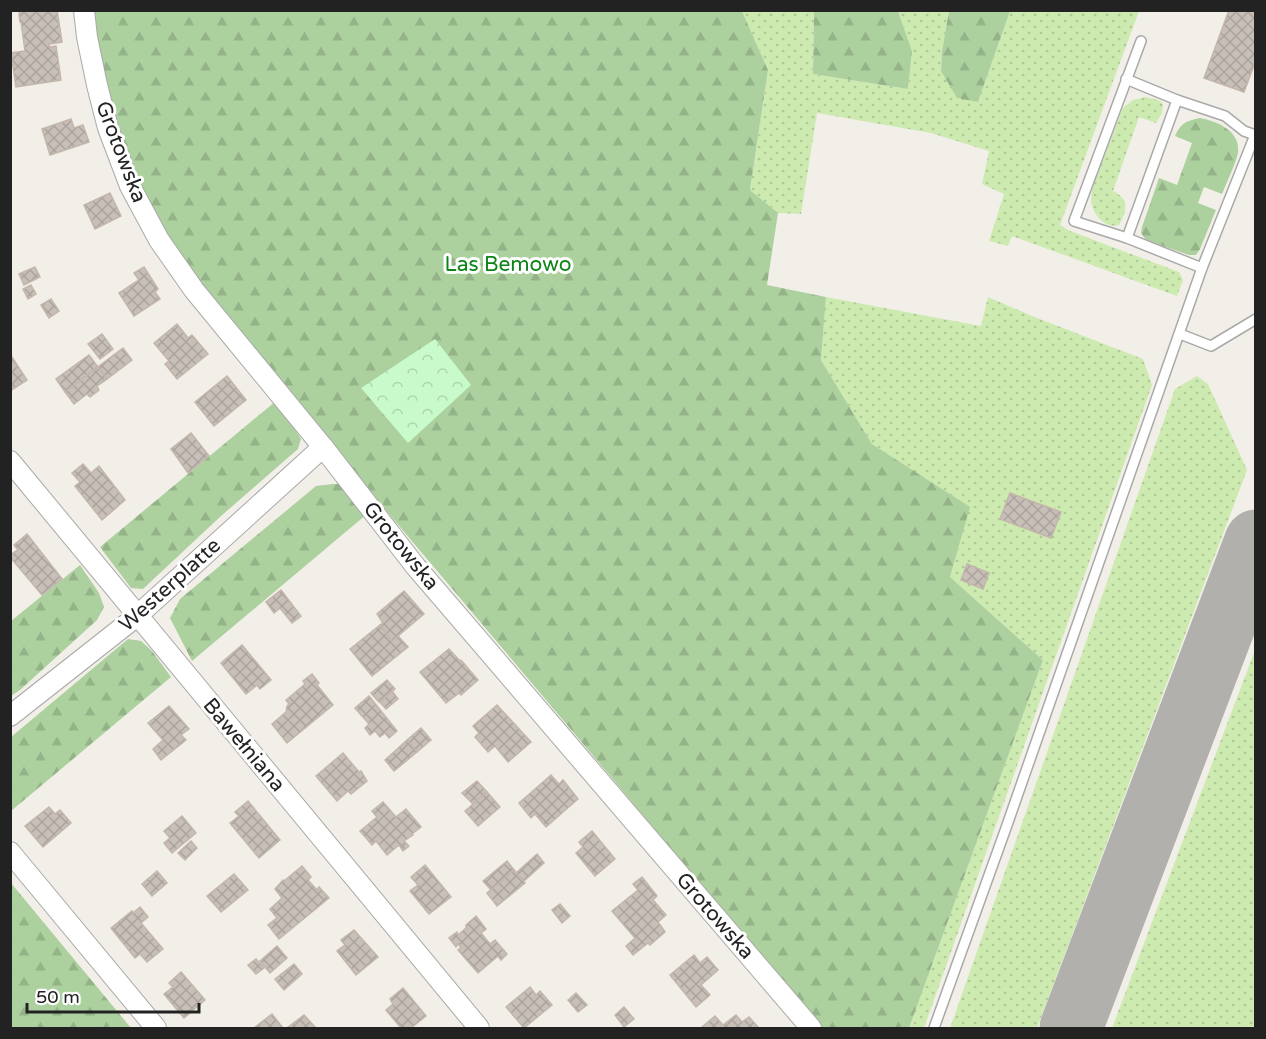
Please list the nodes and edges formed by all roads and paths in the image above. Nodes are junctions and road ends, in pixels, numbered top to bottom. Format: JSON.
{"nodes":[{"id":1,"x":84,"y":10,"type":"edge"},
{"id":2,"x":1141,"y":40,"type":"dead end"},
{"id":3,"x":1126,"y":79,"type":"junction"},
{"id":4,"x":1177,"y":100,"type":"junction"},
{"id":5,"x":1127,"y":238,"type":"junction"},
{"id":6,"x":1202,"y":268,"type":"junction"},
{"id":7,"x":1256,"y":319,"type":"edge"},
{"id":8,"x":1180,"y":334,"type":"junction"},
{"id":9,"x":322,"y":447,"type":"junction"},
{"id":10,"x":10,"y":461,"type":"edge"},
{"id":11,"x":137,"y":616,"type":"junction"},
{"id":12,"x":10,"y":716,"type":"edge"},
{"id":13,"x":10,"y":852,"type":"edge"},
{"id":14,"x":156,"y":1029,"type":"edge"},
{"id":15,"x":479,"y":1029,"type":"edge"},
{"id":16,"x":811,"y":1029,"type":"edge"},
{"id":17,"x":934,"y":1029,"type":"edge"}],
"edges":[{"from":1,"to":9,"type":"street","name":"Grotowska"},
{"from":2,"to":3,"type":"lane"},
{"from":3,"to":4,"type":"lane"},
{"from":3,"to":5,"type":"lane"},
{"from":4,"to":5,"type":"lane"},
{"from":4,"to":6,"type":"lane"},
{"from":5,"to":6,"type":"lane"},
{"from":6,"to":8,"type":"lane"},
{"from":7,"to":8,"type":"lane"},
{"from":8,"to":17,"type":"lane"},
{"from":9,"to":11,"type":"street","name":"Westerplatte"},
{"from":9,"to":16,"type":"street","name":"Grotowska"},
{"from":10,"to":11,"type":"street","name":"Bawełniana"},
{"from":11,"to":12,"type":"street","name":"Westerplatte"},
{"from":11,"to":15,"type":"street","name":"Bawełniana"},
{"from":13,"to":14,"type":"street"}]}
